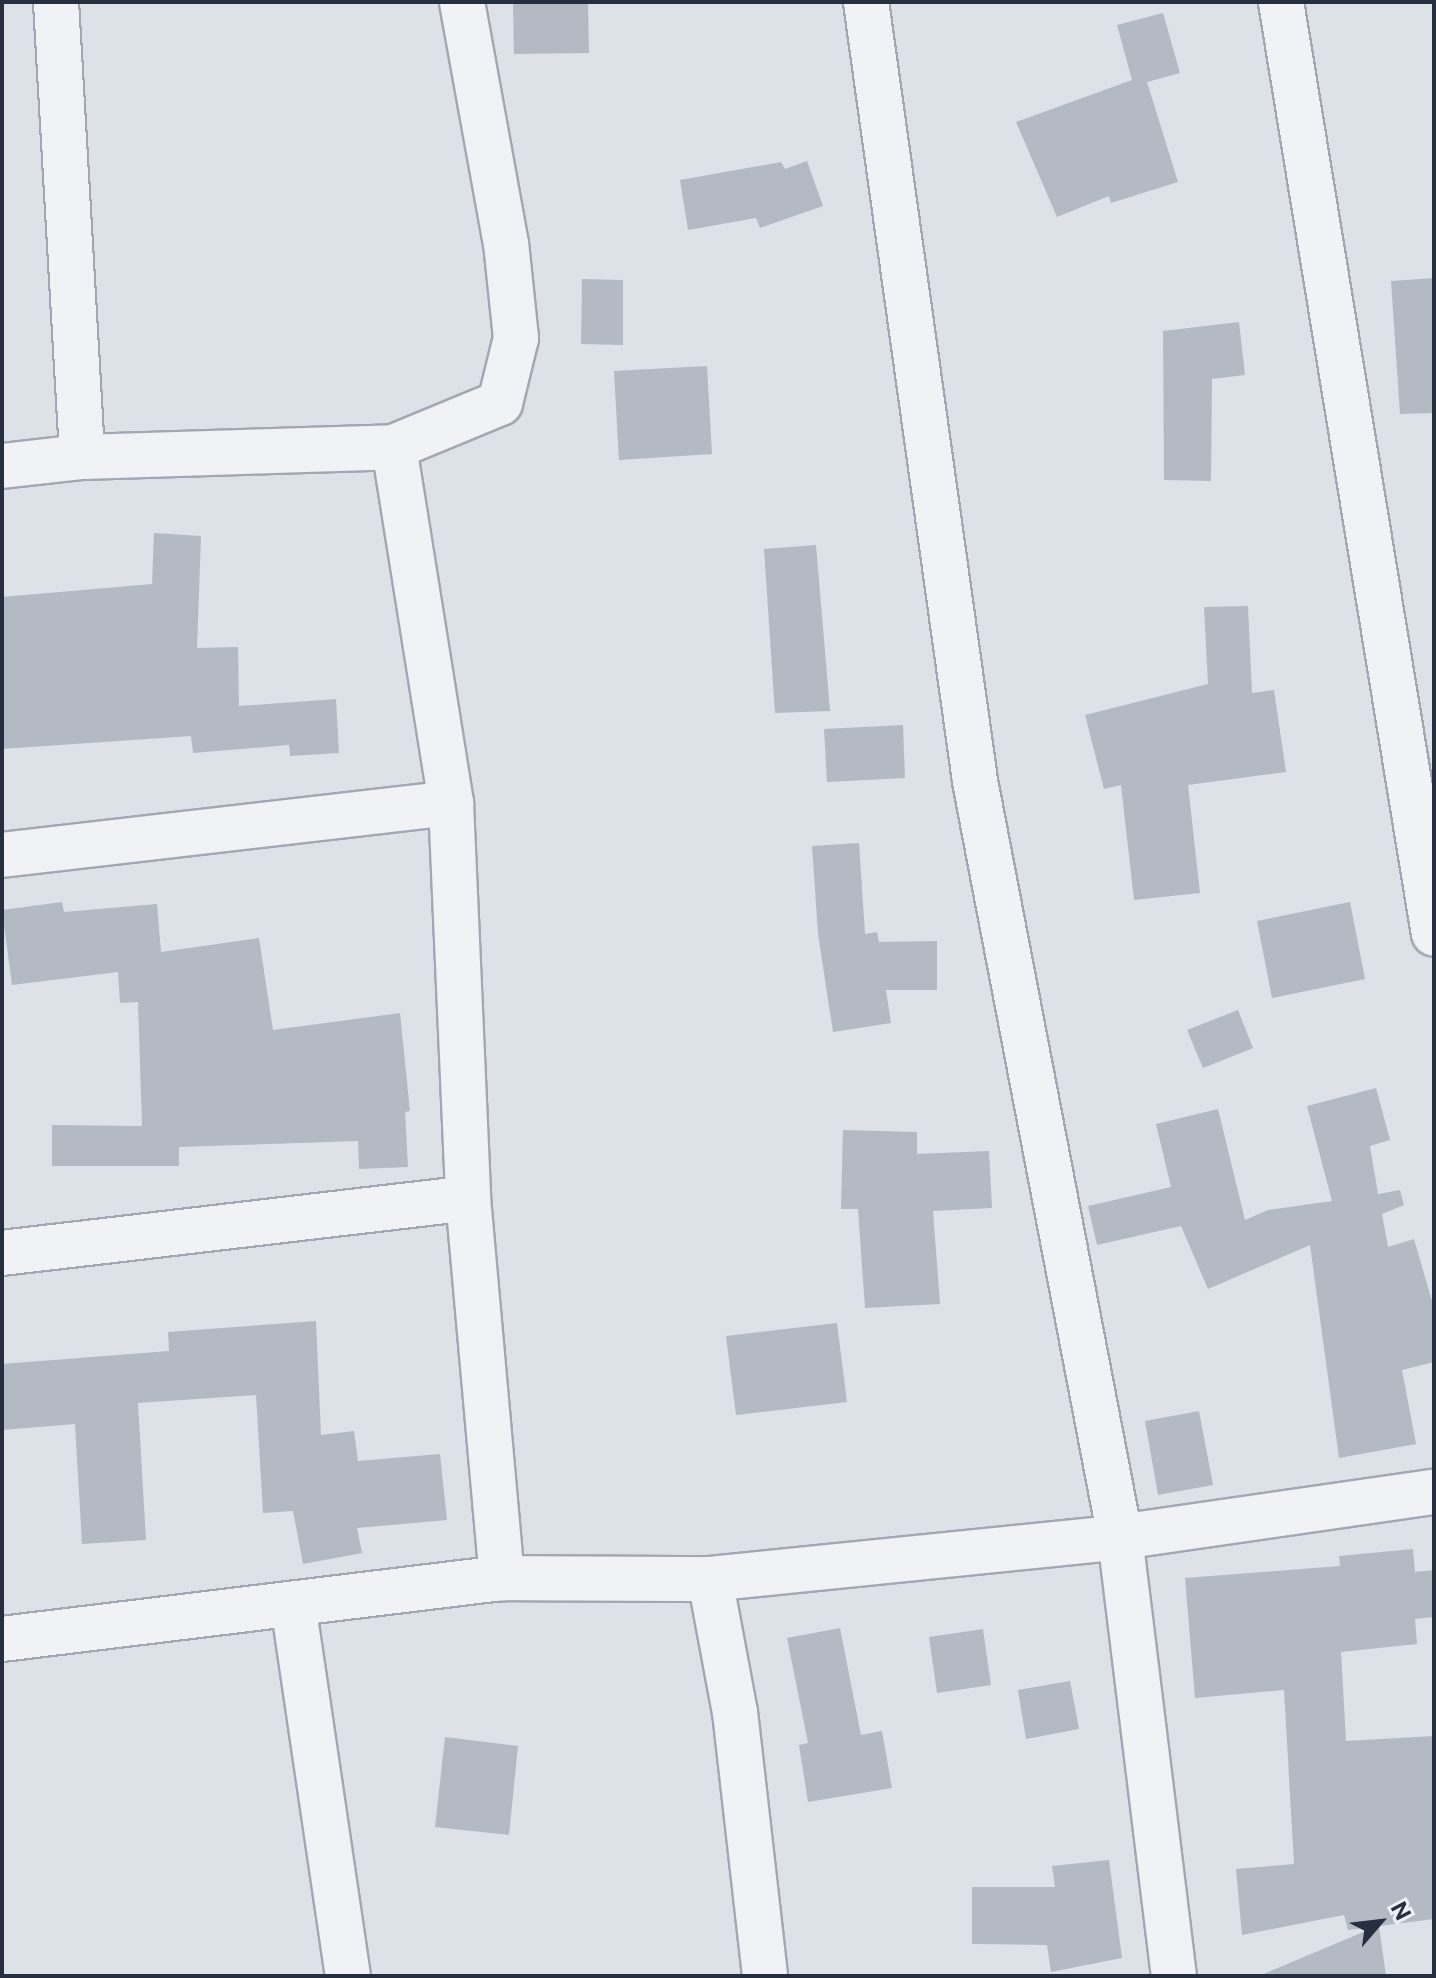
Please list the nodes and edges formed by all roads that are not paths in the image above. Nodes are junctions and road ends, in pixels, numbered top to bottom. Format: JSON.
{"nodes":[{"id":1,"x":56,"y":2,"type":"edge"},
{"id":2,"x":462,"y":2,"type":"edge"},
{"id":3,"x":866,"y":2,"type":"edge"},
{"id":4,"x":1281,"y":2,"type":"edge"},
{"id":5,"x":394,"y":447,"type":"junction"},
{"id":6,"x":82,"y":457,"type":"junction"},
{"id":7,"x":2,"y":466,"type":"edge"},
{"id":8,"x":451,"y":803,"type":"junction"},
{"id":9,"x":2,"y":855,"type":"edge"},
{"id":10,"x":1434,"y":934,"type":"edge"},
{"id":11,"x":468,"y":1198,"type":"junction"},
{"id":12,"x":2,"y":1253,"type":"edge"},
{"id":13,"x":1434,"y":1492,"type":"edge"},
{"id":14,"x":1120,"y":1537,"type":"junction"},
{"id":15,"x":502,"y":1578,"type":"junction"},
{"id":16,"x":710,"y":1579,"type":"junction"},
{"id":17,"x":293,"y":1604,"type":"junction"},
{"id":18,"x":2,"y":1639,"type":"edge"},
{"id":19,"x":348,"y":1976,"type":"edge"},
{"id":20,"x":765,"y":1976,"type":"edge"},
{"id":21,"x":1174,"y":1976,"type":"edge"}],
"edges":[{"from":1,"to":6,"type":"street"},
{"from":2,"to":5,"type":"street"},
{"from":3,"to":14,"type":"street"},
{"from":4,"to":10,"type":"street"},
{"from":5,"to":6,"type":"street"},
{"from":5,"to":8,"type":"street"},
{"from":6,"to":7,"type":"street"},
{"from":8,"to":9,"type":"street"},
{"from":8,"to":11,"type":"street"},
{"from":11,"to":12,"type":"street"},
{"from":11,"to":15,"type":"street"},
{"from":13,"to":14,"type":"street"},
{"from":14,"to":16,"type":"street"},
{"from":14,"to":21,"type":"street"},
{"from":15,"to":16,"type":"street"},
{"from":15,"to":17,"type":"street"},
{"from":16,"to":20,"type":"street"},
{"from":17,"to":18,"type":"street"},
{"from":17,"to":19,"type":"street"}]}
